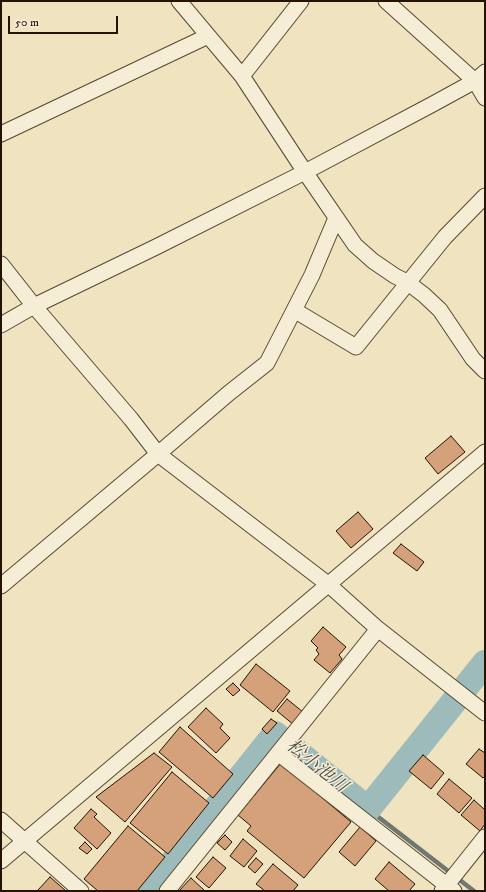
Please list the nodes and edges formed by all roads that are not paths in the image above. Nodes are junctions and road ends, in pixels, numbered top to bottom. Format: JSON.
{"nodes":[{"id":1,"x":179,"y":1,"type":"edge"},
{"id":2,"x":302,"y":1,"type":"edge"},
{"id":3,"x":386,"y":1,"type":"edge"},
{"id":4,"x":208,"y":36,"type":"junction"},
{"id":5,"x":242,"y":76,"type":"junction"},
{"id":6,"x":480,"y":77,"type":"edge"},
{"id":7,"x":485,"y":98,"type":"edge"},
{"id":8,"x":1,"y":134,"type":"edge"},
{"id":9,"x":305,"y":172,"type":"junction"},
{"id":10,"x":485,"y":196,"type":"edge"},
{"id":11,"x":336,"y":218,"type":"junction"},
{"id":12,"x":1,"y":264,"type":"edge"},
{"id":13,"x":407,"y":282,"type":"junction"},
{"id":14,"x":34,"y":306,"type":"junction"},
{"id":15,"x":294,"y":310,"type":"junction"},
{"id":16,"x":1,"y":325,"type":"edge"},
{"id":17,"x":485,"y":371,"type":"edge"},
{"id":18,"x":485,"y":452,"type":"edge"},
{"id":19,"x":158,"y":454,"type":"junction"},
{"id":20,"x":328,"y":585,"type":"junction"},
{"id":21,"x":1,"y":586,"type":"edge"},
{"id":22,"x":378,"y":629,"type":"junction"},
{"id":23,"x":485,"y":712,"type":"edge"},
{"id":24,"x":278,"y":752,"type":"junction"},
{"id":25,"x":1,"y":820,"type":"edge"},
{"id":26,"x":485,"y":837,"type":"edge"},
{"id":27,"x":25,"y":840,"type":"junction"},
{"id":28,"x":1,"y":861,"type":"edge"},
{"id":29,"x":448,"y":889,"type":"edge"},
{"id":30,"x":81,"y":891,"type":"edge"},
{"id":31,"x":167,"y":891,"type":"edge"}],
"edges":[{"from":1,"to":4,"type":"street"},
{"from":2,"to":5,"type":"street"},
{"from":3,"to":6,"type":"street"},
{"from":4,"to":5,"type":"street"},
{"from":4,"to":8,"type":"street"},
{"from":5,"to":9,"type":"street"},
{"from":6,"to":7,"type":"street"},
{"from":6,"to":9,"type":"street"},
{"from":9,"to":11,"type":"street"},
{"from":9,"to":14,"type":"street"},
{"from":10,"to":13,"type":"street"},
{"from":11,"to":13,"type":"street"},
{"from":11,"to":15,"type":"street"},
{"from":12,"to":14,"type":"street"},
{"from":13,"to":15,"type":"street"},
{"from":13,"to":17,"type":"street"},
{"from":14,"to":16,"type":"street"},
{"from":14,"to":19,"type":"street"},
{"from":15,"to":19,"type":"street"},
{"from":18,"to":20,"type":"street"},
{"from":19,"to":20,"type":"street"},
{"from":19,"to":21,"type":"street"},
{"from":20,"to":22,"type":"street"},
{"from":20,"to":27,"type":"street"},
{"from":22,"to":23,"type":"street"},
{"from":22,"to":24,"type":"street"},
{"from":24,"to":29,"type":"street"},
{"from":24,"to":31,"type":"street"},
{"from":25,"to":27,"type":"street"},
{"from":26,"to":29,"type":"street"},
{"from":27,"to":28,"type":"street"},
{"from":27,"to":30,"type":"street"}]}
